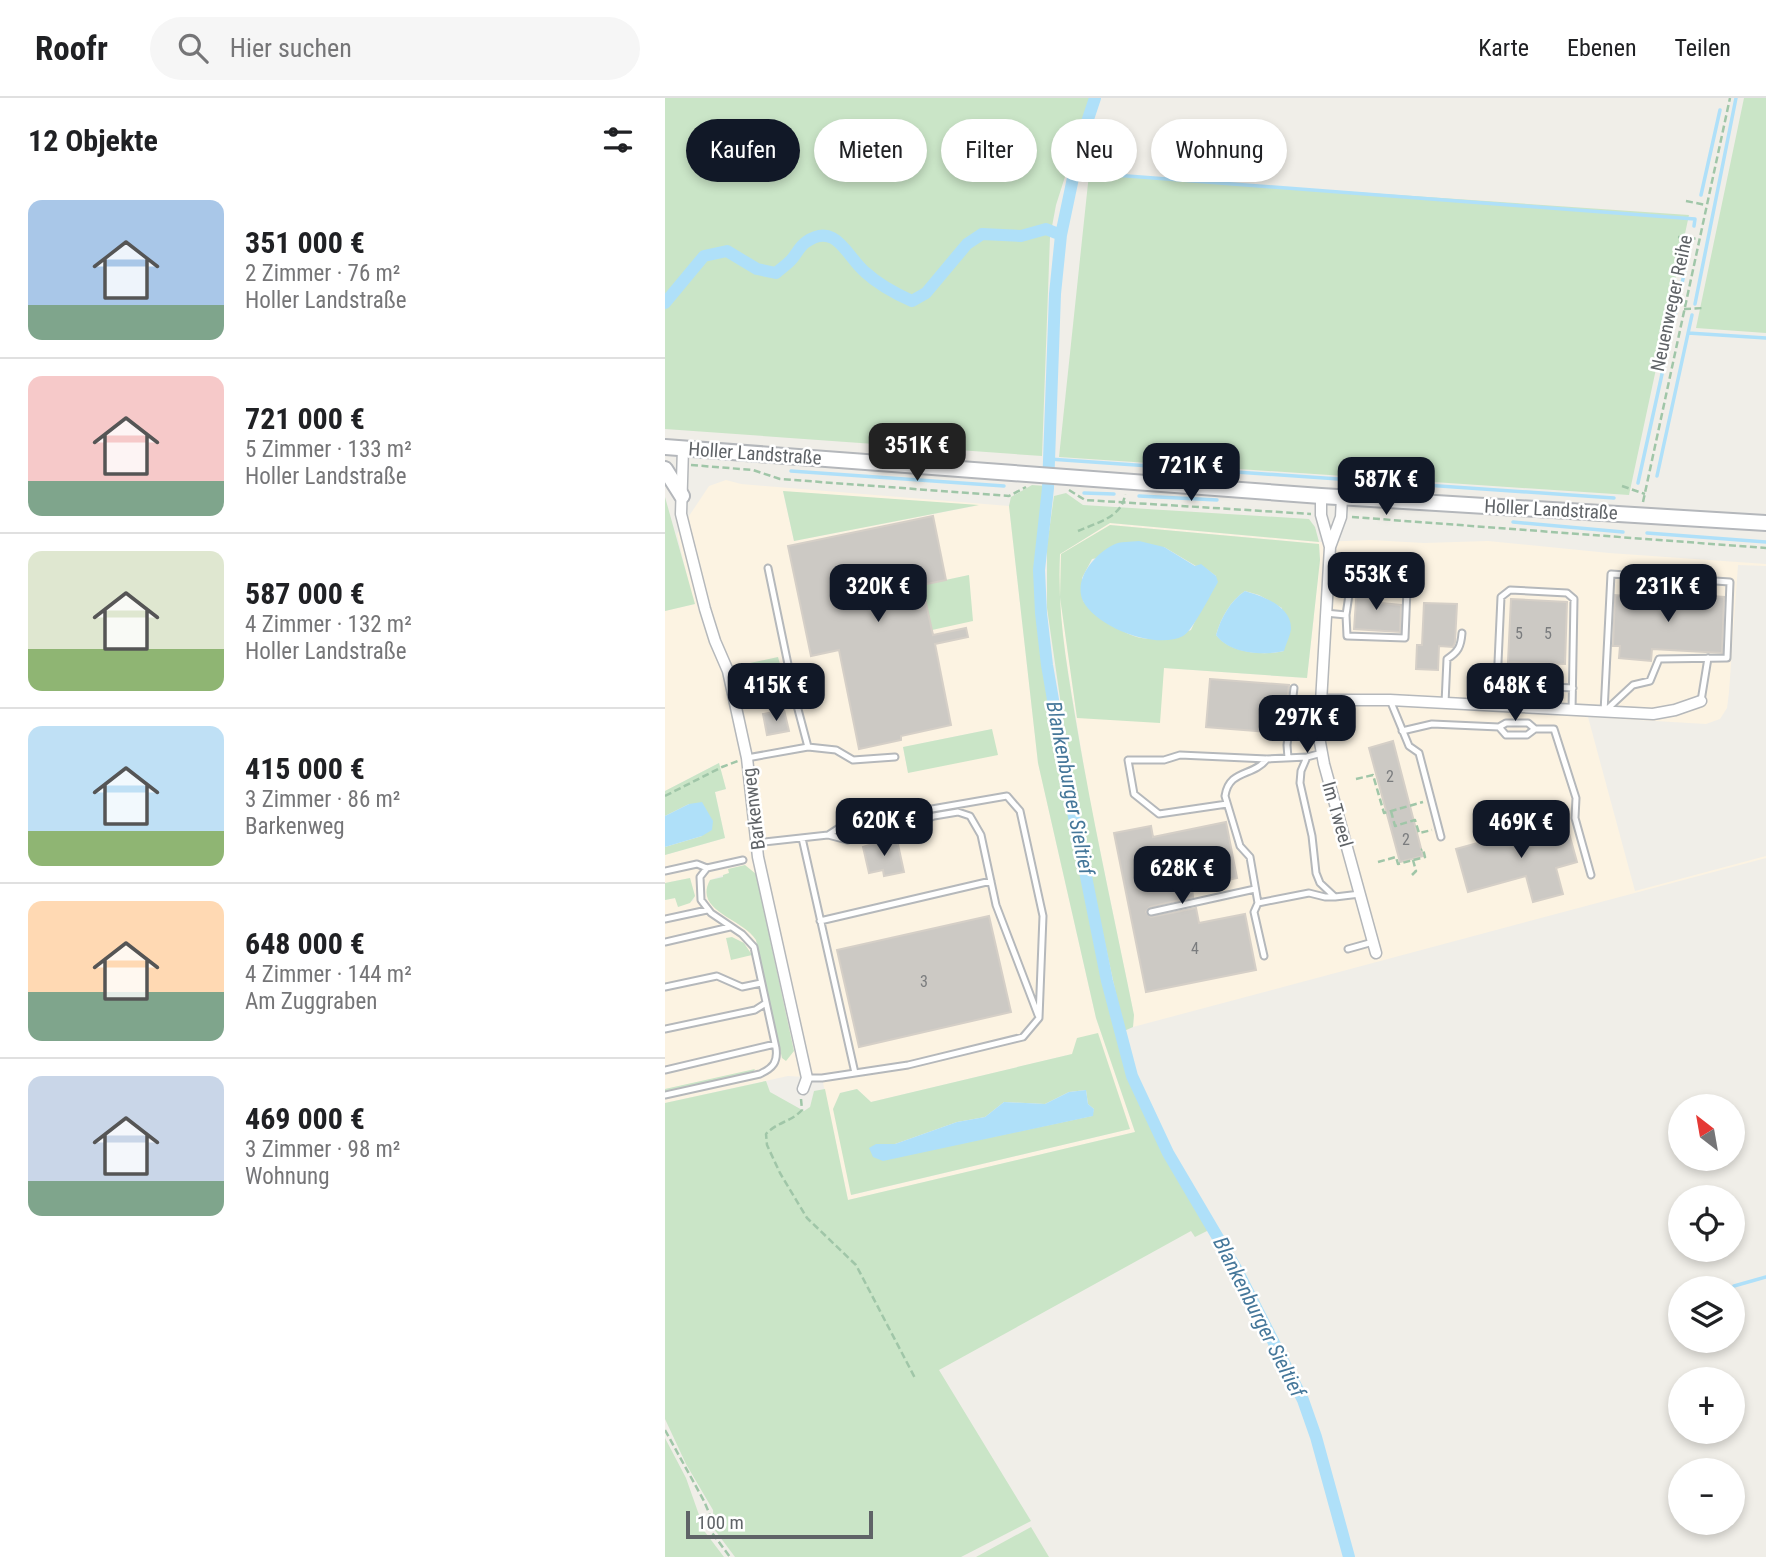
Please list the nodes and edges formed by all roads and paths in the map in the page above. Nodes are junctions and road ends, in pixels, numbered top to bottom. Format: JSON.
{"nodes":[{"id":1,"x":1730,"y":98,"type":"edge"},
{"id":2,"x":1686,"y":201,"type":"dead end"},
{"id":3,"x":1706,"y":205,"type":"junction"},
{"id":4,"x":1678,"y":237,"type":"dead end"},
{"id":5,"x":1699,"y":239,"type":"junction"},
{"id":6,"x":1704,"y":308,"type":"dead end"},
{"id":7,"x":1684,"y":309,"type":"junction"},
{"id":8,"x":665,"y":447,"type":"edge"},
{"id":9,"x":683,"y":448,"type":"junction"},
{"id":10,"x":682,"y":464,"type":"junction"},
{"id":11,"x":665,"y":469,"type":"edge"},
{"id":12,"x":1032,"y":478,"type":"junction"},
{"id":13,"x":1065,"y":482,"type":"junction"},
{"id":14,"x":1622,"y":486,"type":"dead end"},
{"id":15,"x":1645,"y":494,"type":"junction"},
{"id":16,"x":681,"y":496,"type":"junction"},
{"id":17,"x":1321,"y":496,"type":"junction"},
{"id":18,"x":1342,"y":497,"type":"junction"},
{"id":19,"x":1124,"y":502,"type":"junction"},
{"id":20,"x":1641,"y":514,"type":"junction"},
{"id":21,"x":1321,"y":515,"type":"junction"},
{"id":22,"x":1341,"y":517,"type":"junction"},
{"id":23,"x":1766,"y":523,"type":"edge"},
{"id":24,"x":1078,"y":531,"type":"dead end"},
{"id":25,"x":1330,"y":547,"type":"junction"},
{"id":26,"x":1766,"y":548,"type":"edge"},
{"id":27,"x":768,"y":568,"type":"dead end"},
{"id":28,"x":1325,"y":612,"type":"junction"},
{"id":29,"x":1346,"y":615,"type":"junction"},
{"id":30,"x":1462,"y":633,"type":"dead end"},
{"id":31,"x":1709,"y":658,"type":"junction"},
{"id":32,"x":1497,"y":684,"type":"junction"},
{"id":33,"x":1294,"y":688,"type":"dead end"},
{"id":34,"x":1573,"y":688,"type":"junction"},
{"id":35,"x":1321,"y":699,"type":"junction"},
{"id":36,"x":1390,"y":700,"type":"junction"},
{"id":37,"x":1701,"y":701,"type":"joint"},
{"id":38,"x":1445,"y":703,"type":"junction"},
{"id":39,"x":1496,"y":706,"type":"junction"},
{"id":40,"x":1572,"y":710,"type":"junction"},
{"id":41,"x":1604,"y":712,"type":"junction"},
{"id":42,"x":1499,"y":727,"type":"junction"},
{"id":43,"x":1535,"y":729,"type":"junction"},
{"id":44,"x":1402,"y":730,"type":"junction"},
{"id":45,"x":808,"y":747,"type":"junction"},
{"id":46,"x":1322,"y":753,"type":"junction"},
{"id":47,"x":895,"y":757,"type":"dead end"},
{"id":48,"x":1307,"y":757,"type":"junction"},
{"id":49,"x":747,"y":758,"type":"junction"},
{"id":50,"x":1288,"y":758,"type":"junction"},
{"id":51,"x":1267,"y":759,"type":"junction"},
{"id":52,"x":1356,"y":779,"type":"dead end"},
{"id":53,"x":665,"y":796,"type":"edge"},
{"id":54,"x":1431,"y":800,"type":"junction"},
{"id":55,"x":1227,"y":804,"type":"junction"},
{"id":56,"x":1391,"y":811,"type":"junction"},
{"id":57,"x":1438,"y":828,"type":"junction"},
{"id":58,"x":828,"y":835,"type":"junction"},
{"id":59,"x":1441,"y":837,"type":"dead end"},
{"id":60,"x":802,"y":838,"type":"junction"},
{"id":61,"x":756,"y":843,"type":"junction"},
{"id":62,"x":1421,"y":850,"type":"dead end"},
{"id":63,"x":743,"y":860,"type":"dead end"},
{"id":64,"x":1413,"y":860,"type":"junction"},
{"id":65,"x":1378,"y":862,"type":"dead end"},
{"id":66,"x":708,"y":868,"type":"junction"},
{"id":67,"x":665,"y":871,"type":"edge"},
{"id":68,"x":1412,"y":875,"type":"dead end"},
{"id":69,"x":1591,"y":875,"type":"dead end"},
{"id":70,"x":991,"y":881,"type":"junction"},
{"id":71,"x":1255,"y":889,"type":"junction"},
{"id":72,"x":1360,"y":894,"type":"junction"},
{"id":73,"x":1335,"y":897,"type":"junction"},
{"id":74,"x":1258,"y":903,"type":"junction"},
{"id":75,"x":707,"y":910,"type":"junction"},
{"id":76,"x":1151,"y":912,"type":"dead end"},
{"id":77,"x":665,"y":919,"type":"edge"},
{"id":78,"x":820,"y":921,"type":"junction"},
{"id":79,"x":731,"y":927,"type":"junction"},
{"id":80,"x":665,"y":942,"type":"edge"},
{"id":81,"x":1374,"y":948,"type":"joint"},
{"id":82,"x":1348,"y":949,"type":"dead end"},
{"id":83,"x":1264,"y":956,"type":"dead end"},
{"id":84,"x":761,"y":983,"type":"junction"},
{"id":85,"x":665,"y":987,"type":"edge"},
{"id":86,"x":765,"y":1003,"type":"junction"},
{"id":87,"x":1039,"y":1018,"type":"junction"},
{"id":88,"x":665,"y":1029,"type":"edge"},
{"id":89,"x":775,"y":1044,"type":"junction"},
{"id":90,"x":665,"y":1070,"type":"edge"},
{"id":91,"x":855,"y":1073,"type":"junction"},
{"id":92,"x":807,"y":1078,"type":"junction"},
{"id":93,"x":803,"y":1089,"type":"joint"},
{"id":94,"x":665,"y":1095,"type":"edge"},
{"id":95,"x":915,"y":1378,"type":"dead end"},
{"id":96,"x":665,"y":1430,"type":"edge"},
{"id":97,"x":730,"y":1557,"type":"edge"}],
"edges":[{"from":1,"to":3,"type":"path","name":"Neuenweger Reihe"},
{"from":2,"to":3,"type":"path"},
{"from":3,"to":5,"type":"path","name":"Neuenweger Reihe"},
{"from":4,"to":5,"type":"path"},
{"from":5,"to":7,"type":"path","name":"Neuenweger Reihe"},
{"from":6,"to":7,"type":"path"},
{"from":7,"to":15,"type":"path","name":"Neuenweger Reihe"},
{"from":8,"to":9,"type":"main road","name":"Holler Landstraße"},
{"from":9,"to":10,"type":"street","name":"Barkenweg"},
{"from":9,"to":12,"type":"main road","name":"Holler Landstraße"},
{"from":10,"to":12,"type":"path"},
{"from":10,"to":16,"type":"street","name":"Barkenweg"},
{"from":11,"to":16,"type":"main road"},
{"from":12,"to":13,"type":"main road","name":"Holler Landstraße"},
{"from":13,"to":17,"type":"main road","name":"Holler Landstraße"},
{"from":13,"to":19,"type":"path"},
{"from":14,"to":15,"type":"path"},
{"from":15,"to":20,"type":"path","name":"Neuenweger Reihe"},
{"from":16,"to":49,"type":"street","name":"Barkenweg"},
{"from":17,"to":18,"type":"main road","name":"Holler Landstraße"},
{"from":17,"to":21,"type":"street","name":"Im Tweel"},
{"from":18,"to":20,"type":"main road","name":"Holler Landstraße"},
{"from":18,"to":22,"type":"street","name":"Im Tweel"},
{"from":19,"to":21,"type":"path"},
{"from":19,"to":24,"type":"path"},
{"from":20,"to":23,"type":"main road","name":"Holler Landstraße"},
{"from":21,"to":25,"type":"street","name":"Im Tweel"},
{"from":22,"to":25,"type":"street","name":"Im Tweel"},
{"from":22,"to":26,"type":"path"},
{"from":25,"to":28,"type":"street","name":"Im Tweel"},
{"from":27,"to":45,"type":"lane"},
{"from":28,"to":29,"type":"lane"},
{"from":28,"to":35,"type":"street","name":"Im Tweel"},
{"from":29,"to":29,"type":"lane"},
{"from":30,"to":38,"type":"lane"},
{"from":31,"to":37,"type":"lane"},
{"from":31,"to":41,"type":"lane"},
{"from":31,"to":41,"type":"lane"},
{"from":32,"to":34,"type":"lane"},
{"from":32,"to":34,"type":"lane"},
{"from":32,"to":39,"type":"lane"},
{"from":33,"to":50,"type":"lane"},
{"from":34,"to":40,"type":"lane"},
{"from":35,"to":36,"type":"street"},
{"from":35,"to":46,"type":"street","name":"Im Tweel"},
{"from":36,"to":38,"type":"street"},
{"from":36,"to":44,"type":"lane"},
{"from":37,"to":41,"type":"street"},
{"from":38,"to":39,"type":"street"},
{"from":39,"to":40,"type":"street"},
{"from":40,"to":41,"type":"street"},
{"from":42,"to":43,"type":"lane"},
{"from":42,"to":43,"type":"lane"},
{"from":42,"to":44,"type":"lane"},
{"from":43,"to":69,"type":"lane"},
{"from":44,"to":54,"type":"lane"},
{"from":45,"to":47,"type":"lane"},
{"from":45,"to":49,"type":"lane"},
{"from":46,"to":48,"type":"lane"},
{"from":46,"to":72,"type":"street","name":"Im Tweel"},
{"from":48,"to":50,"type":"lane"},
{"from":48,"to":73,"type":"lane"},
{"from":49,"to":53,"type":"path"},
{"from":49,"to":61,"type":"street","name":"Barkenweg"},
{"from":50,"to":51,"type":"lane"},
{"from":51,"to":55,"type":"lane"},
{"from":51,"to":55,"type":"lane"},
{"from":52,"to":56,"type":"path"},
{"from":54,"to":56,"type":"path"},
{"from":54,"to":57,"type":"lane"},
{"from":55,"to":71,"type":"lane"},
{"from":56,"to":57,"type":"path"},
{"from":57,"to":59,"type":"lane"},
{"from":58,"to":60,"type":"lane"},
{"from":58,"to":70,"type":"lane"},
{"from":58,"to":87,"type":"lane"},
{"from":60,"to":61,"type":"lane"},
{"from":60,"to":78,"type":"lane"},
{"from":61,"to":92,"type":"street","name":"Barkenweg"},
{"from":62,"to":64,"type":"path"},
{"from":63,"to":66,"type":"lane"},
{"from":64,"to":65,"type":"path"},
{"from":64,"to":68,"type":"path"},
{"from":66,"to":67,"type":"lane"},
{"from":66,"to":75,"type":"lane"},
{"from":70,"to":78,"type":"lane"},
{"from":70,"to":87,"type":"lane"},
{"from":71,"to":74,"type":"lane"},
{"from":71,"to":76,"type":"lane"},
{"from":72,"to":73,"type":"lane"},
{"from":72,"to":81,"type":"street","name":"Im Tweel"},
{"from":73,"to":74,"type":"lane"},
{"from":74,"to":83,"type":"lane"},
{"from":75,"to":77,"type":"lane"},
{"from":75,"to":79,"type":"lane"},
{"from":78,"to":91,"type":"lane"},
{"from":79,"to":80,"type":"lane"},
{"from":79,"to":84,"type":"lane"},
{"from":81,"to":82,"type":"lane"},
{"from":84,"to":85,"type":"lane"},
{"from":84,"to":86,"type":"lane"},
{"from":86,"to":88,"type":"lane"},
{"from":86,"to":89,"type":"lane"},
{"from":87,"to":91,"type":"lane"},
{"from":89,"to":90,"type":"lane"},
{"from":89,"to":94,"type":"lane"},
{"from":91,"to":92,"type":"lane"},
{"from":92,"to":93,"type":"street"},
{"from":93,"to":95,"type":"path"},
{"from":96,"to":97,"type":"path"}]}
